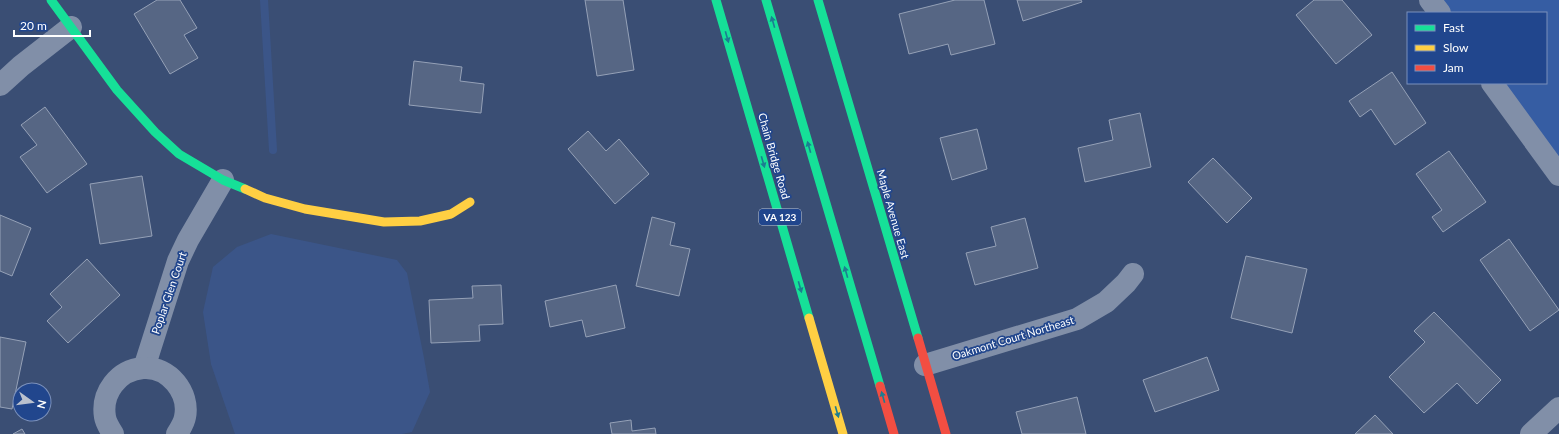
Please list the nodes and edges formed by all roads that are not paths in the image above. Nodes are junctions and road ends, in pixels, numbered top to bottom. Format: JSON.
{"nodes":[{"id":1,"x":51,"y":0,"type":"edge"},
{"id":2,"x":716,"y":0,"type":"edge"},
{"id":3,"x":766,"y":0,"type":"edge"},
{"id":4,"x":818,"y":0,"type":"edge"},
{"id":5,"x":1430,"y":0,"type":"edge"},
{"id":6,"x":1439,"y":12,"type":"edge"},
{"id":7,"x":71,"y":27,"type":"junction"},
{"id":8,"x":1493,"y":84,"type":"edge"},
{"id":9,"x":0,"y":85,"type":"edge"},
{"id":10,"x":1559,"y":175,"type":"edge"},
{"id":11,"x":223,"y":180,"type":"junction"},
{"id":12,"x":470,"y":202,"type":"dead end"},
{"id":13,"x":1133,"y":274,"type":"dead end"},
{"id":14,"x":925,"y":365,"type":"junction"},
{"id":15,"x":144,"y":368,"type":"junction"},
{"id":16,"x":1559,"y":408,"type":"edge"},
{"id":17,"x":113,"y":434,"type":"edge"},
{"id":18,"x":177,"y":434,"type":"edge"},
{"id":19,"x":843,"y":434,"type":"edge"},
{"id":20,"x":894,"y":434,"type":"edge"},
{"id":21,"x":946,"y":434,"type":"edge"},
{"id":22,"x":1531,"y":434,"type":"edge"}],
"edges":[{"from":1,"to":7,"type":"street"},
{"from":2,"to":19,"type":"street","name":"Chain Bridge Road","number":"VA 123","one_way":true},
{"from":20,"to":3,"type":"street","one_way":true},
{"from":4,"to":14,"type":"street","name":"Maple Avenue East"},
{"from":5,"to":6,"type":"street"},
{"from":7,"to":9,"type":"street"},
{"from":7,"to":11,"type":"street"},
{"from":8,"to":10,"type":"street"},
{"from":11,"to":12,"type":"street"},
{"from":11,"to":15,"type":"street","name":"Poplar Glen Court"},
{"from":13,"to":14,"type":"street","name":"Oakmont Court Northeast"},
{"from":14,"to":21,"type":"street","name":"Maple Avenue East"},
{"from":15,"to":17,"type":"street"},
{"from":15,"to":18,"type":"street"},
{"from":16,"to":22,"type":"street"}]}
